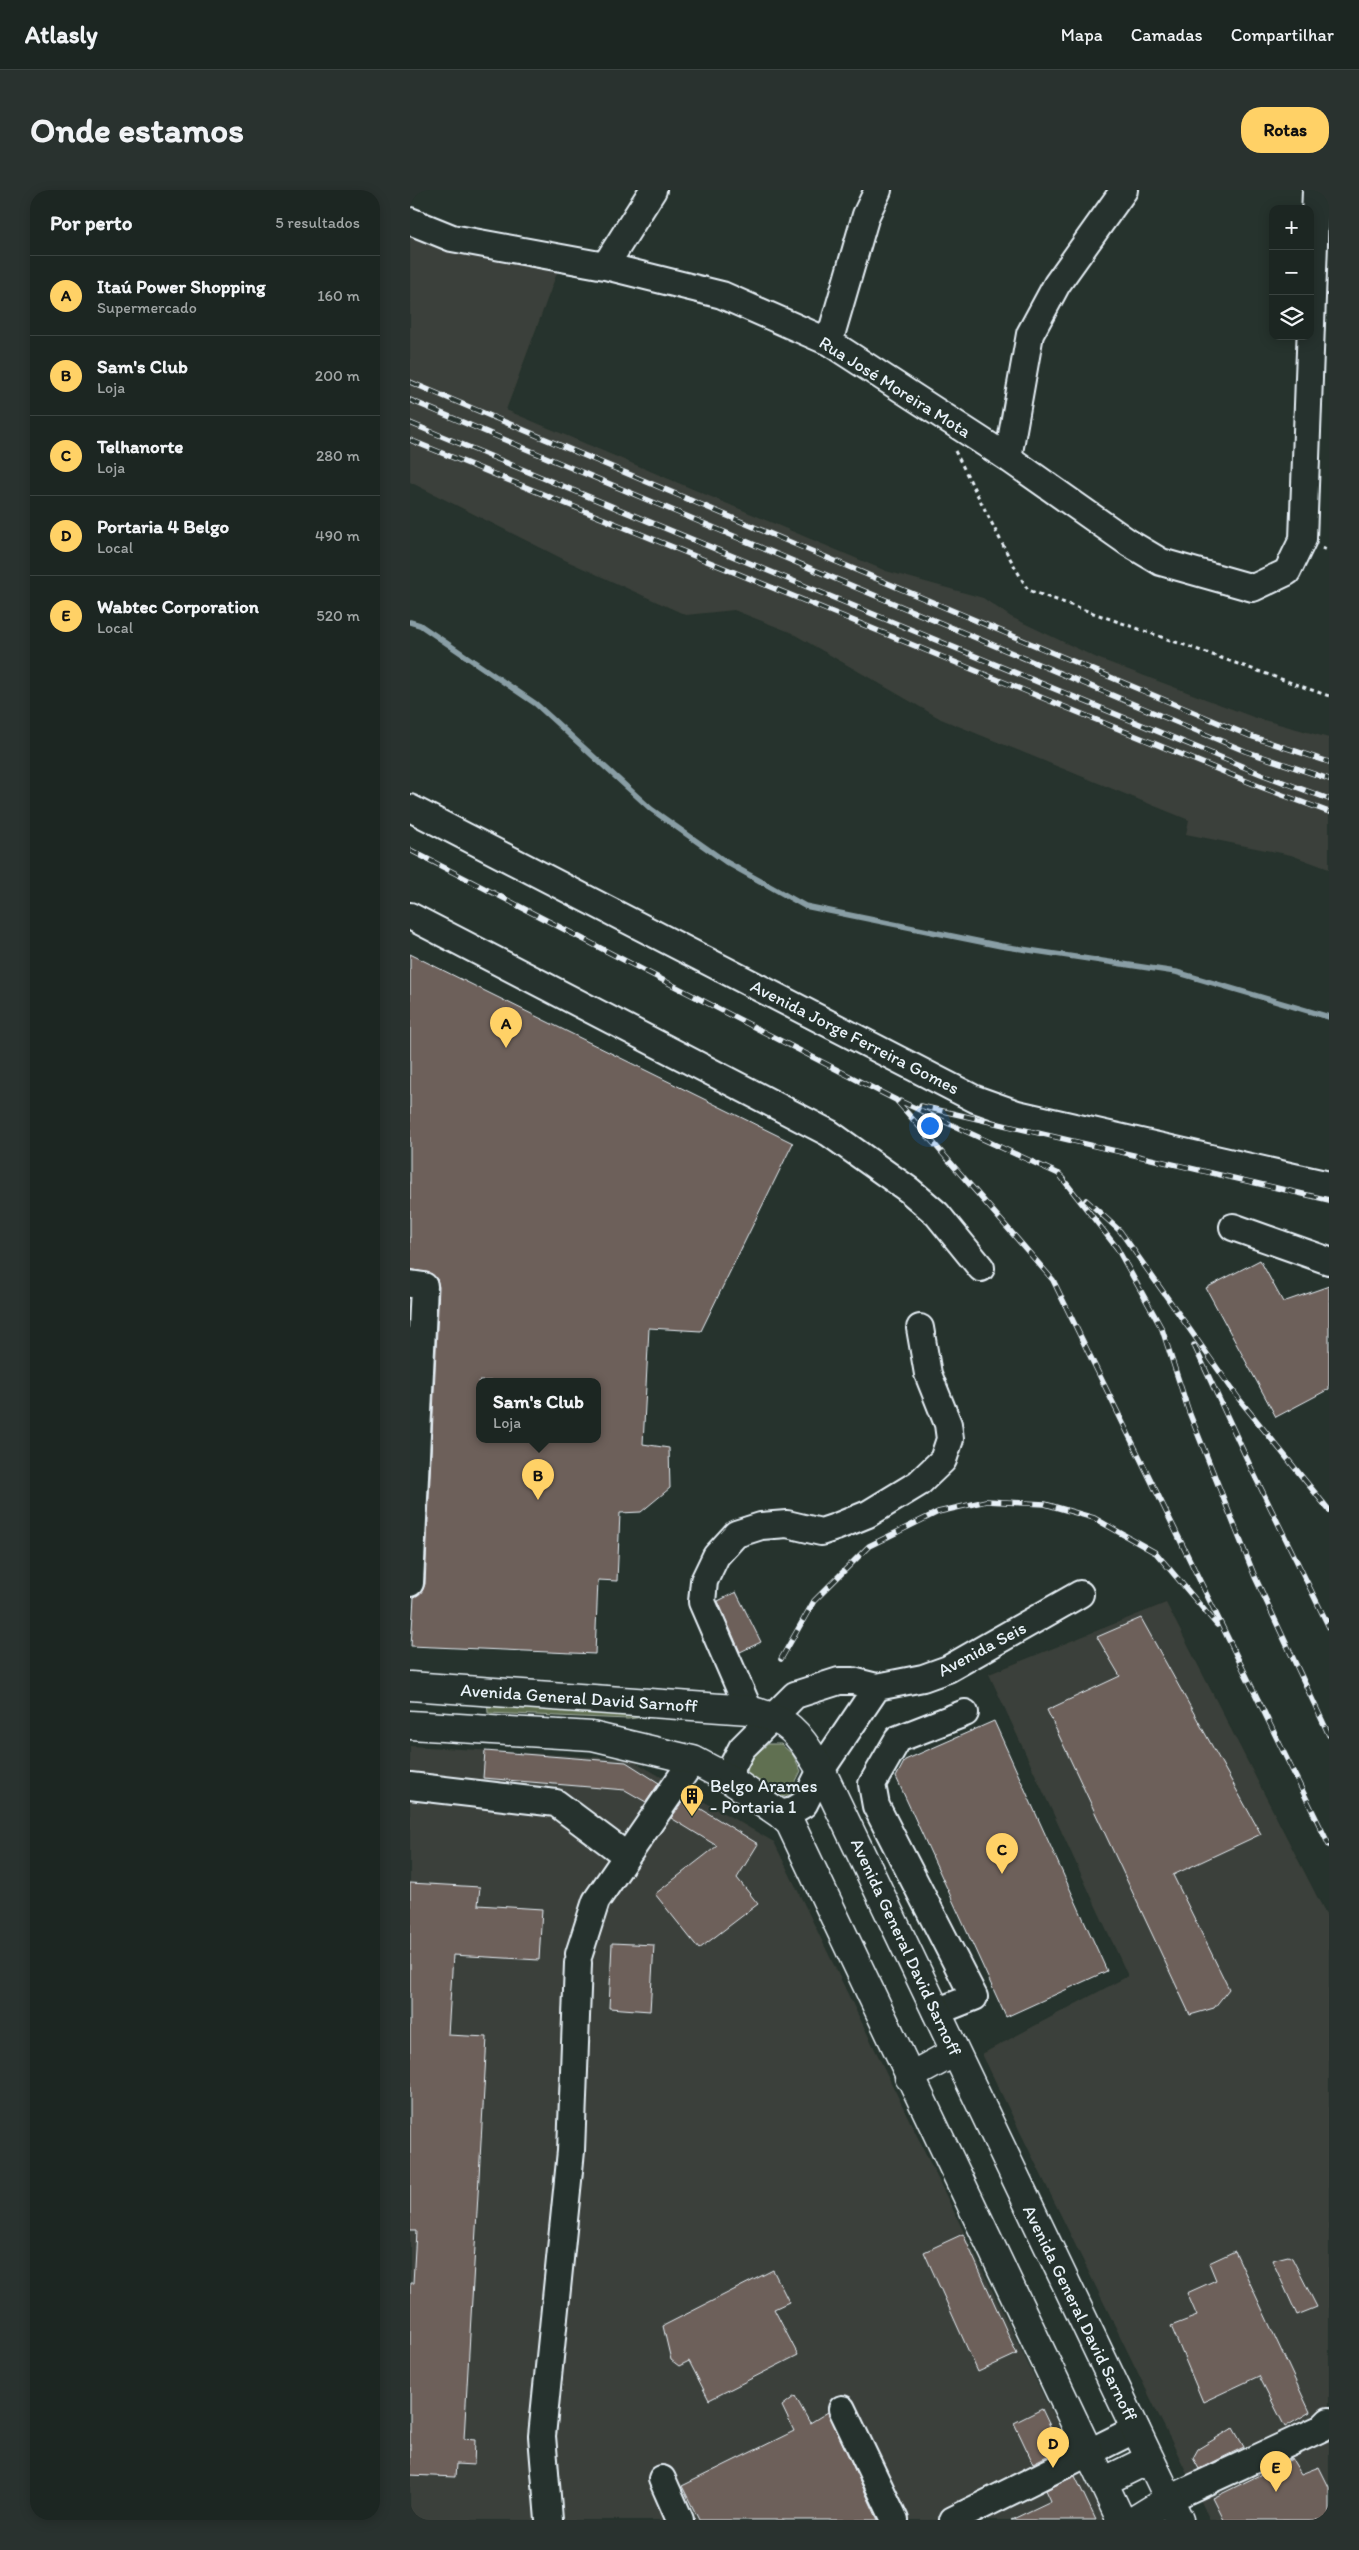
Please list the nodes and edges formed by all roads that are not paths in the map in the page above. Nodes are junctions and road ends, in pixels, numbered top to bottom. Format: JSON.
{"nodes":[{"id":1,"x":654,"y":190,"type":"edge"},
{"id":2,"x":878,"y":190,"type":"edge"},
{"id":3,"x":1124,"y":190,"type":"edge"},
{"id":4,"x":1316,"y":190,"type":"edge"},
{"id":5,"x":410,"y":221,"type":"edge"},
{"id":6,"x":605,"y":266,"type":"junction"},
{"id":7,"x":828,"y":342,"type":"junction"},
{"id":8,"x":1008,"y":458,"type":"junction"},
{"id":9,"x":410,"y":808,"type":"edge"},
{"id":10,"x":410,"y":916,"type":"edge"},
{"id":11,"x":1329,"y":1184,"type":"edge"},
{"id":12,"x":1233,"y":1227,"type":"dead end"},
{"id":13,"x":1329,"y":1261,"type":"edge"},
{"id":14,"x":981,"y":1268,"type":"dead end"},
{"id":15,"x":410,"y":1284,"type":"edge"},
{"id":16,"x":920,"y":1328,"type":"dead end"},
{"id":17,"x":410,"y":1583,"type":"edge"},
{"id":18,"x":1080,"y":1594,"type":"dead end"},
{"id":19,"x":410,"y":1686,"type":"edge"},
{"id":20,"x":877,"y":1688,"type":"junction"},
{"id":21,"x":965,"y":1713,"type":"dead end"},
{"id":22,"x":762,"y":1714,"type":"junction"},
{"id":23,"x":410,"y":1725,"type":"edge"},
{"id":24,"x":694,"y":1760,"type":"junction"},
{"id":25,"x":821,"y":1770,"type":"junction"},
{"id":26,"x":732,"y":1780,"type":"junction"},
{"id":27,"x":410,"y":1786,"type":"edge"},
{"id":28,"x":780,"y":1814,"type":"junction"},
{"id":29,"x":627,"y":1856,"type":"junction"},
{"id":30,"x":936,"y":2012,"type":"junction"},
{"id":31,"x":955,"y":2052,"type":"junction"},
{"id":32,"x":909,"y":2077,"type":"junction"},
{"id":33,"x":842,"y":2409,"type":"dead end"},
{"id":34,"x":1329,"y":2421,"type":"edge"},
{"id":35,"x":1136,"y":2429,"type":"junction"},
{"id":36,"x":1089,"y":2452,"type":"junction"},
{"id":37,"x":1150,"y":2459,"type":"junction"},
{"id":38,"x":662,"y":2479,"type":"dead end"},
{"id":39,"x":1103,"y":2482,"type":"junction"},
{"id":40,"x":1174,"y":2510,"type":"edge"},
{"id":41,"x":549,"y":2520,"type":"edge"},
{"id":42,"x":680,"y":2520,"type":"edge"},
{"id":43,"x":894,"y":2520,"type":"edge"},
{"id":44,"x":953,"y":2520,"type":"edge"},
{"id":45,"x":1121,"y":2520,"type":"edge"},
{"id":46,"x":1135,"y":2520,"type":"edge"}],
"edges":[{"from":1,"to":6,"type":"street"},
{"from":2,"to":7,"type":"street"},
{"from":3,"to":8,"type":"street"},
{"from":4,"to":8,"type":"street","name":"Rua José Moreira Mota"},
{"from":5,"to":6,"type":"street","name":"Rua José Moreira Mota"},
{"from":6,"to":7,"type":"street","name":"Rua José Moreira Mota"},
{"from":7,"to":8,"type":"street","name":"Rua José Moreira Mota"},
{"from":9,"to":11,"type":"street","name":"Avenida Jorge Ferreira Gomes"},
{"from":10,"to":14,"type":"street"},
{"from":12,"to":13,"type":"street"},
{"from":15,"to":17,"type":"street"},
{"from":16,"to":22,"type":"street"},
{"from":18,"to":20,"type":"street","name":"Avenida Seis"},
{"from":19,"to":22,"type":"main road","name":"Avenida General David Sarnoff"},
{"from":20,"to":22,"type":"street","name":"Avenida Seis"},
{"from":20,"to":25,"type":"street"},
{"from":21,"to":30,"type":"street"},
{"from":22,"to":25,"type":"main road","name":"Avenida General David Sarnoff"},
{"from":22,"to":26,"type":"street","name":"Avenida Seis"},
{"from":23,"to":24,"type":"main road","name":"Avenida General David Sarnoff"},
{"from":24,"to":26,"type":"main road","name":"Avenida General David Sarnoff"},
{"from":24,"to":29,"type":"street"},
{"from":25,"to":28,"type":"street"},
{"from":25,"to":30,"type":"main road","name":"Avenida General David Sarnoff"},
{"from":26,"to":28,"type":"main road","name":"Avenida General David Sarnoff"},
{"from":27,"to":29,"type":"street"},
{"from":28,"to":32,"type":"main road","name":"Avenida General David Sarnoff"},
{"from":29,"to":41,"type":"street"},
{"from":30,"to":31,"type":"main road","name":"Avenida General David Sarnoff"},
{"from":31,"to":32,"type":"main road"},
{"from":31,"to":35,"type":"main road","name":"Avenida General David Sarnoff"},
{"from":32,"to":36,"type":"main road","name":"Avenida General David Sarnoff"},
{"from":33,"to":43,"type":"street"},
{"from":34,"to":40,"type":"street"},
{"from":35,"to":36,"type":"street"},
{"from":35,"to":37,"type":"main road","name":"Avenida General David Sarnoff"},
{"from":36,"to":39,"type":"main road","name":"Avenida General David Sarnoff"},
{"from":36,"to":44,"type":"street"},
{"from":37,"to":39,"type":"main road"},
{"from":37,"to":40,"type":"main road","name":"Avenida General David Sarnoff"},
{"from":38,"to":42,"type":"street"},
{"from":39,"to":45,"type":"main road","name":"Avenida General David Sarnoff"},
{"from":40,"to":46,"type":"main road"}]}
